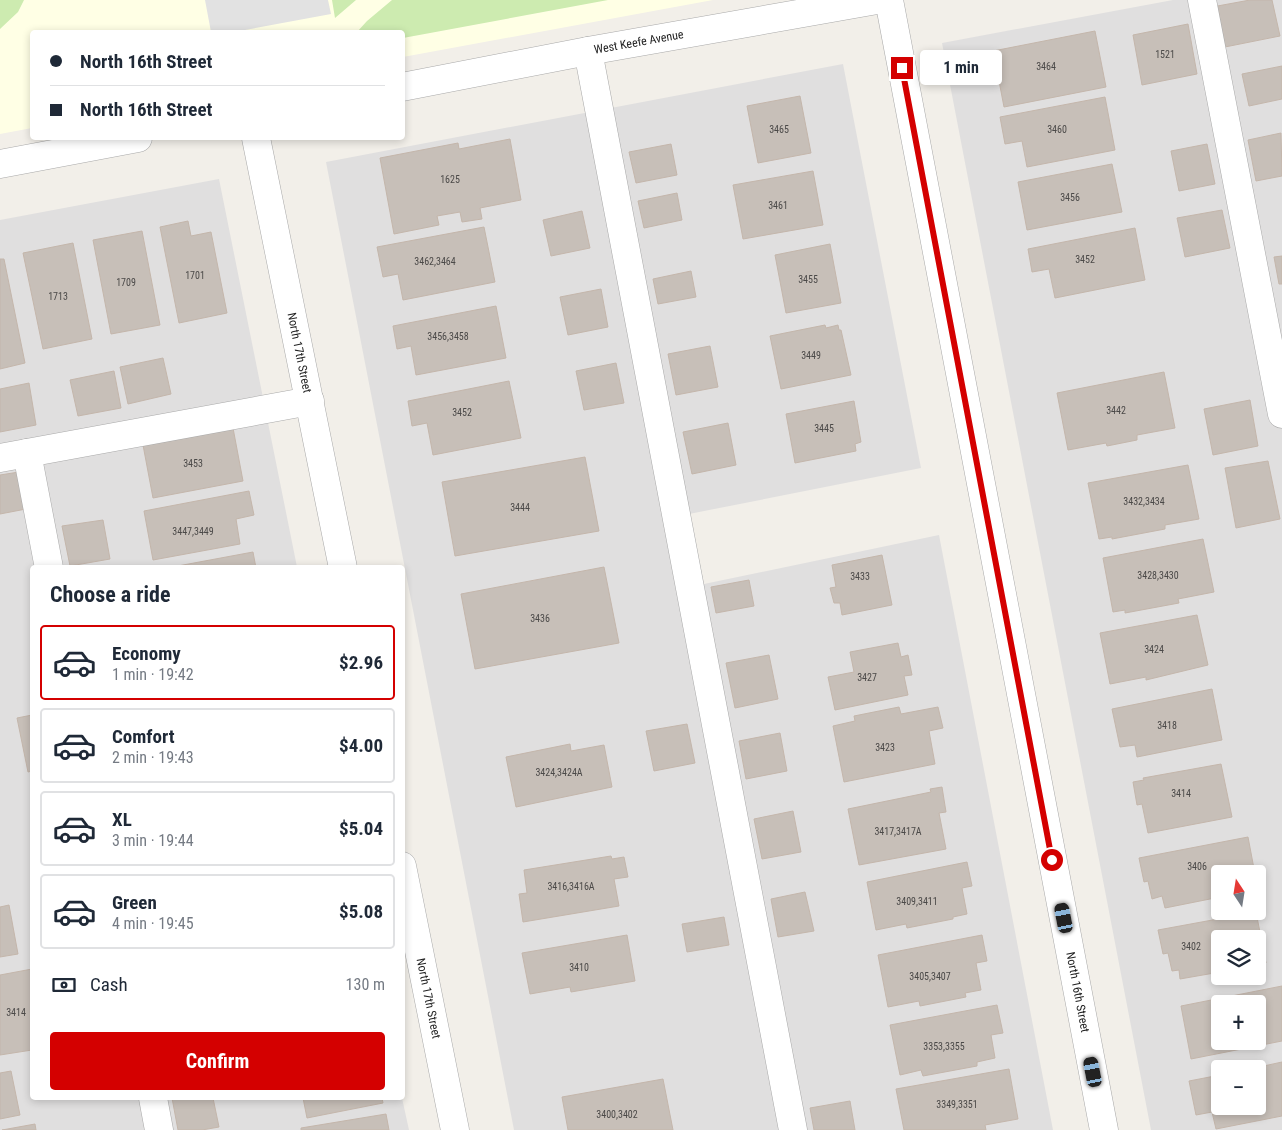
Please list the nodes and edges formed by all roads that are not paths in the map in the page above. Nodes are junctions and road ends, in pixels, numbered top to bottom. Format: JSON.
{"nodes":[{"id":1,"x":877,"y":0,"type":"edge"},
{"id":2,"x":889,"y":0,"type":"edge"},
{"id":3,"x":1202,"y":0,"type":"edge"},
{"id":4,"x":588,"y":51,"type":"junction"},
{"id":5,"x":405,"y":85,"type":"edge"},
{"id":6,"x":127,"y":140,"type":"edge"},
{"id":7,"x":256,"y":140,"type":"edge"},
{"id":8,"x":0,"y":164,"type":"edge"},
{"id":9,"x":310,"y":401,"type":"junction"},
{"id":10,"x":1282,"y":414,"type":"edge"},
{"id":11,"x":27,"y":453,"type":"junction"},
{"id":12,"x":0,"y":458,"type":"edge"},
{"id":13,"x":48,"y":565,"type":"edge"},
{"id":14,"x":342,"y":565,"type":"edge"},
{"id":15,"x":405,"y":881,"type":"edge"},
{"id":16,"x":153,"y":1100,"type":"edge"},
{"id":17,"x":159,"y":1130,"type":"edge"},
{"id":18,"x":455,"y":1130,"type":"edge"},
{"id":19,"x":793,"y":1130,"type":"edge"},
{"id":20,"x":1104,"y":1130,"type":"edge"}],
"edges":[{"from":1,"to":4,"type":"street","name":"West Keefe Avenue"},
{"from":2,"to":20,"type":"street","name":"North 16th Street"},
{"from":3,"to":10,"type":"street"},
{"from":4,"to":5,"type":"street","name":"West Keefe Avenue"},
{"from":4,"to":19,"type":"street"},
{"from":6,"to":8,"type":"street"},
{"from":7,"to":9,"type":"street","name":"North 17th Street"},
{"from":9,"to":11,"type":"street"},
{"from":9,"to":14,"type":"street","name":"North 17th Street"},
{"from":11,"to":12,"type":"street"},
{"from":11,"to":13,"type":"street"},
{"from":15,"to":18,"type":"street","name":"North 17th Street"},
{"from":16,"to":17,"type":"street"}]}
